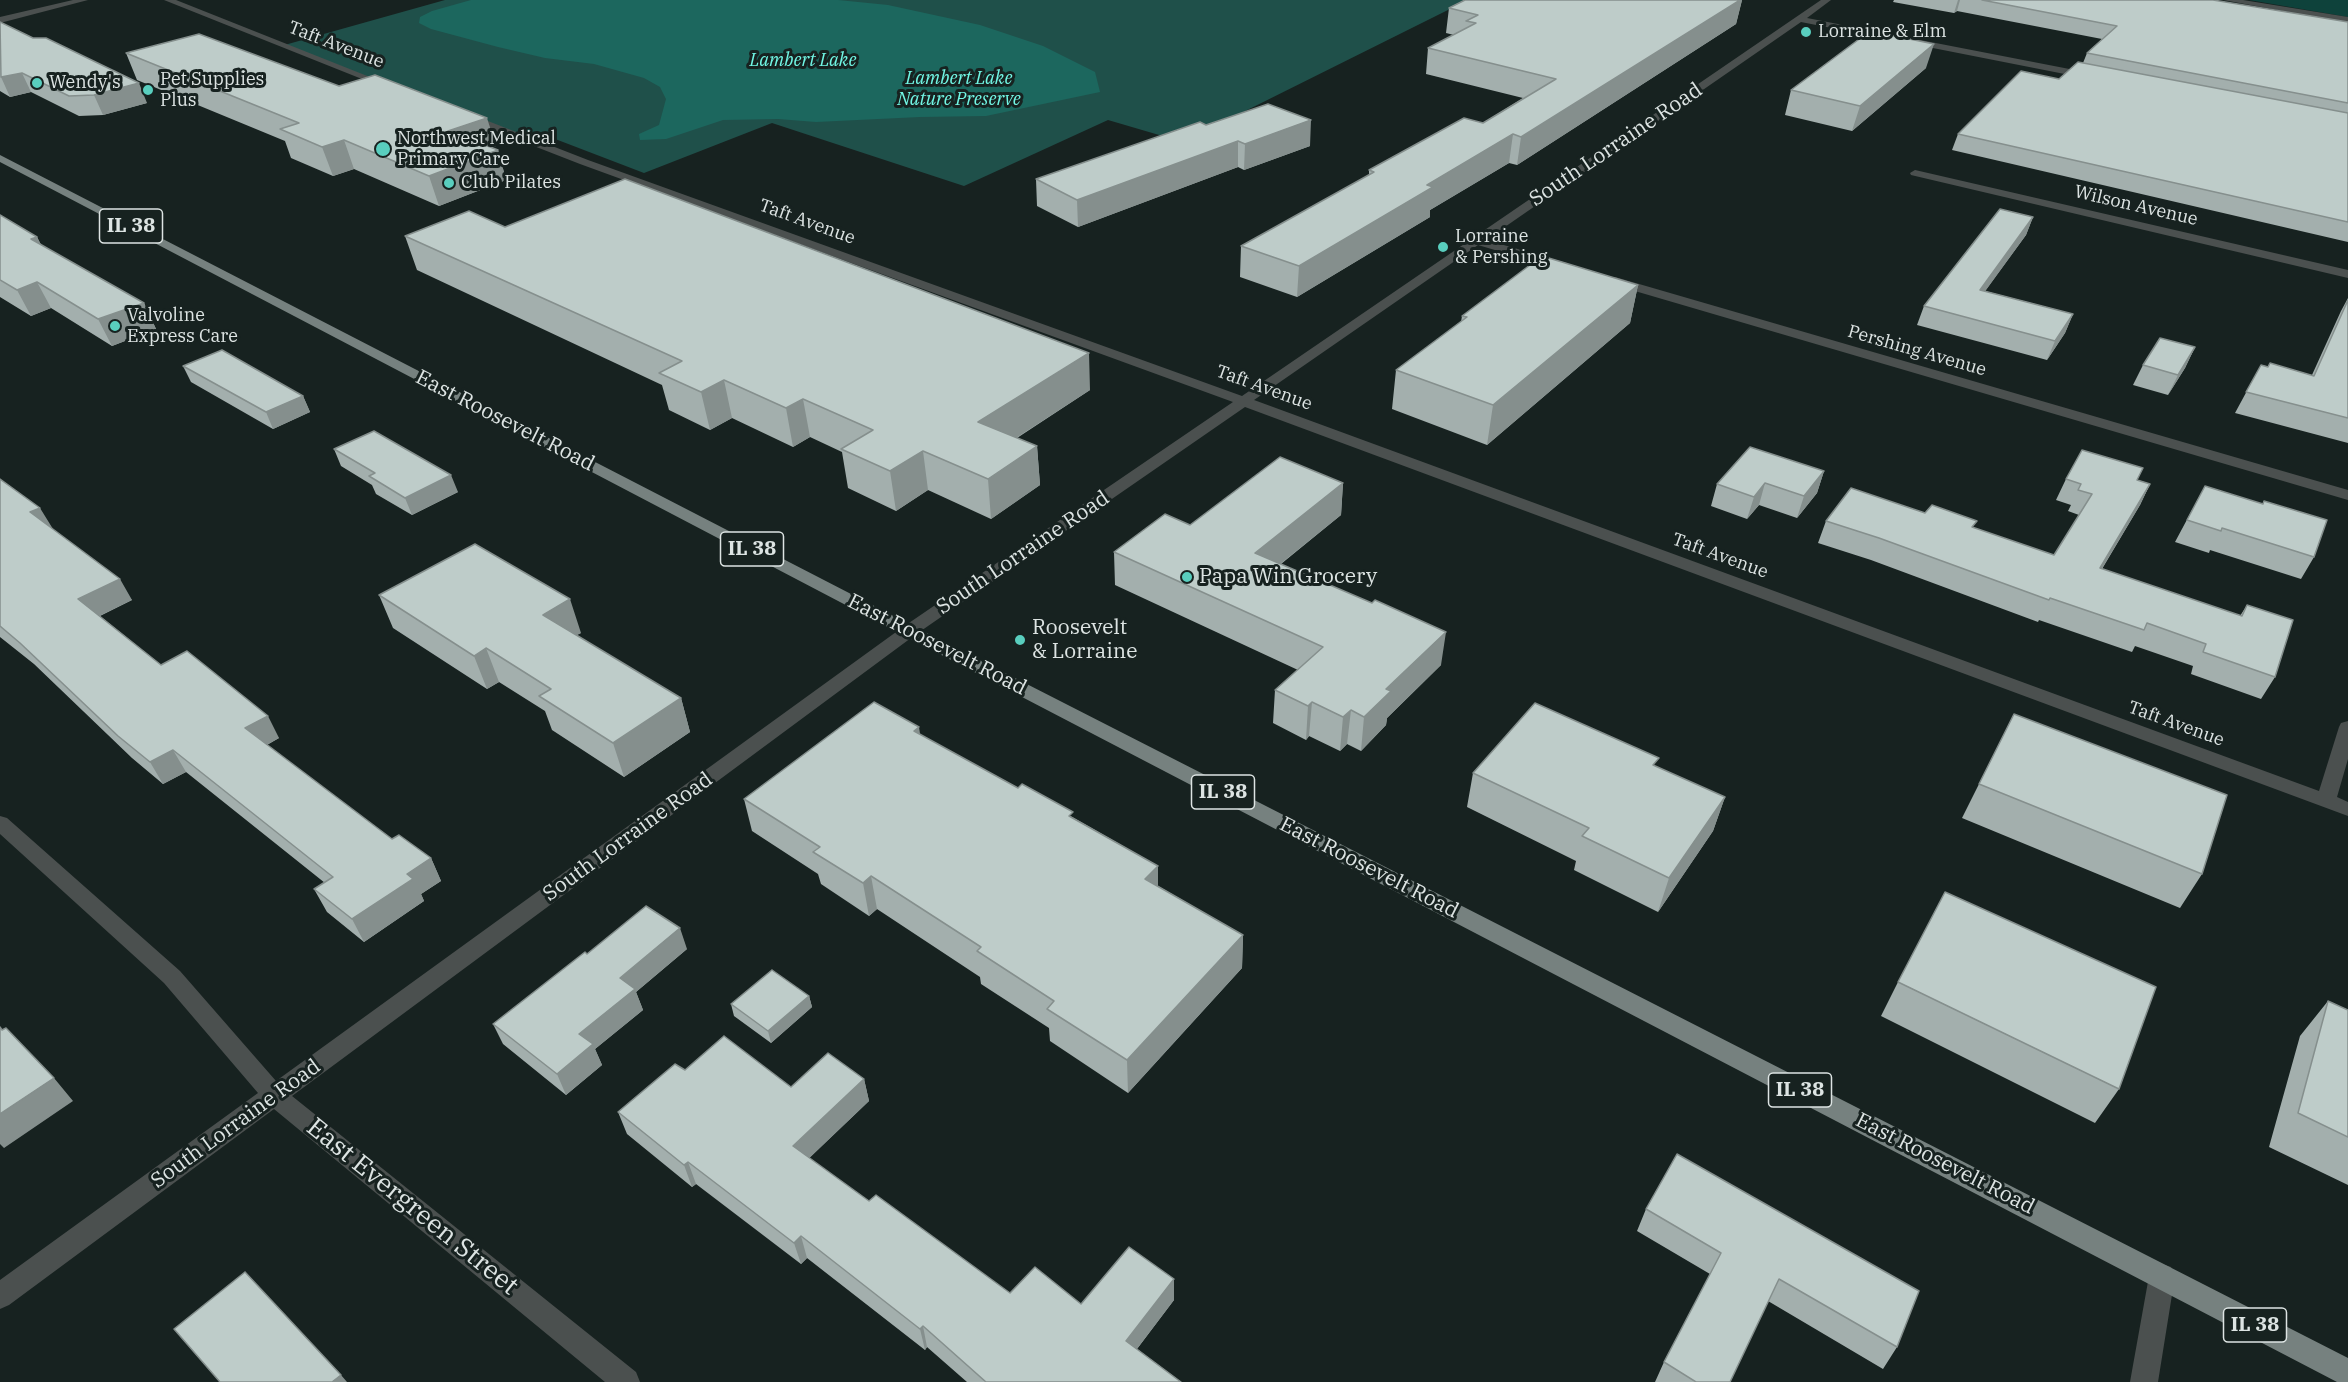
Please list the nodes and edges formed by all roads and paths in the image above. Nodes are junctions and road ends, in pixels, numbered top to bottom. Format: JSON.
{"nodes":[{"id":1,"x":84,"y":0,"type":"edge"},
{"id":2,"x":168,"y":0,"type":"edge"},
{"id":3,"x":1827,"y":0,"type":"edge"},
{"id":4,"x":2228,"y":0,"type":"edge"},
{"id":5,"x":1800,"y":19,"type":"junction"},
{"id":6,"x":0,"y":20,"type":"edge"},
{"id":7,"x":2348,"y":20,"type":"edge"},
{"id":8,"x":2103,"y":78,"type":"edge"},
{"id":9,"x":404,"y":92,"type":"edge"},
{"id":10,"x":458,"y":113,"type":"edge"},
{"id":11,"x":0,"y":158,"type":"edge"},
{"id":12,"x":1916,"y":173,"type":"dead end"},
{"id":13,"x":1477,"y":241,"type":"junction"},
{"id":14,"x":1579,"y":271,"type":"edge"},
{"id":15,"x":2348,"y":274,"type":"edge"},
{"id":16,"x":1602,"y":278,"type":"edge"},
{"id":17,"x":1243,"y":401,"type":"junction"},
{"id":18,"x":2348,"y":495,"type":"edge"},
{"id":19,"x":909,"y":631,"type":"junction"},
{"id":20,"x":2348,"y":727,"type":"edge"},
{"id":21,"x":2326,"y":801,"type":"junction"},
{"id":22,"x":2348,"y":809,"type":"edge"},
{"id":23,"x":0,"y":823,"type":"edge"},
{"id":24,"x":276,"y":1096,"type":"junction"},
{"id":25,"x":2162,"y":1276,"type":"junction"},
{"id":26,"x":0,"y":1296,"type":"edge"},
{"id":27,"x":2348,"y":1373,"type":"edge"},
{"id":28,"x":626,"y":1382,"type":"edge"},
{"id":29,"x":2144,"y":1382,"type":"edge"}],
"edges":[{"from":1,"to":6,"type":"street"},
{"from":2,"to":9,"type":"street","name":"Taft Avenue"},
{"from":3,"to":5,"type":"street","name":"South Lorraine Road"},
{"from":4,"to":7,"type":"street"},
{"from":5,"to":8,"type":"street"},
{"from":5,"to":13,"type":"street","name":"South Lorraine Road"},
{"from":10,"to":17,"type":"street","name":"Taft Avenue"},
{"from":11,"to":19,"type":"main road","name":"East Roosevelt Road","number":"IL 38"},
{"from":12,"to":15,"type":"street","name":"Wilson Avenue"},
{"from":13,"to":14,"type":"street"},
{"from":13,"to":17,"type":"street","name":"South Lorraine Road"},
{"from":16,"to":18,"type":"street","name":"Pershing Avenue"},
{"from":17,"to":19,"type":"street","name":"South Lorraine Road"},
{"from":17,"to":21,"type":"street","name":"Taft Avenue"},
{"from":19,"to":24,"type":"street","name":"South Lorraine Road"},
{"from":19,"to":25,"type":"main road","name":"East Roosevelt Road","number":"IL 38"},
{"from":20,"to":21,"type":"street"},
{"from":21,"to":22,"type":"street","name":"Taft Avenue"},
{"from":23,"to":24,"type":"street","name":"East Evergreen Street"},
{"from":24,"to":26,"type":"street","name":"South Lorraine Road"},
{"from":24,"to":28,"type":"street","name":"East Evergreen Street"},
{"from":25,"to":27,"type":"main road","name":"East Roosevelt Road","number":"IL 38"},
{"from":25,"to":29,"type":"street"}]}
